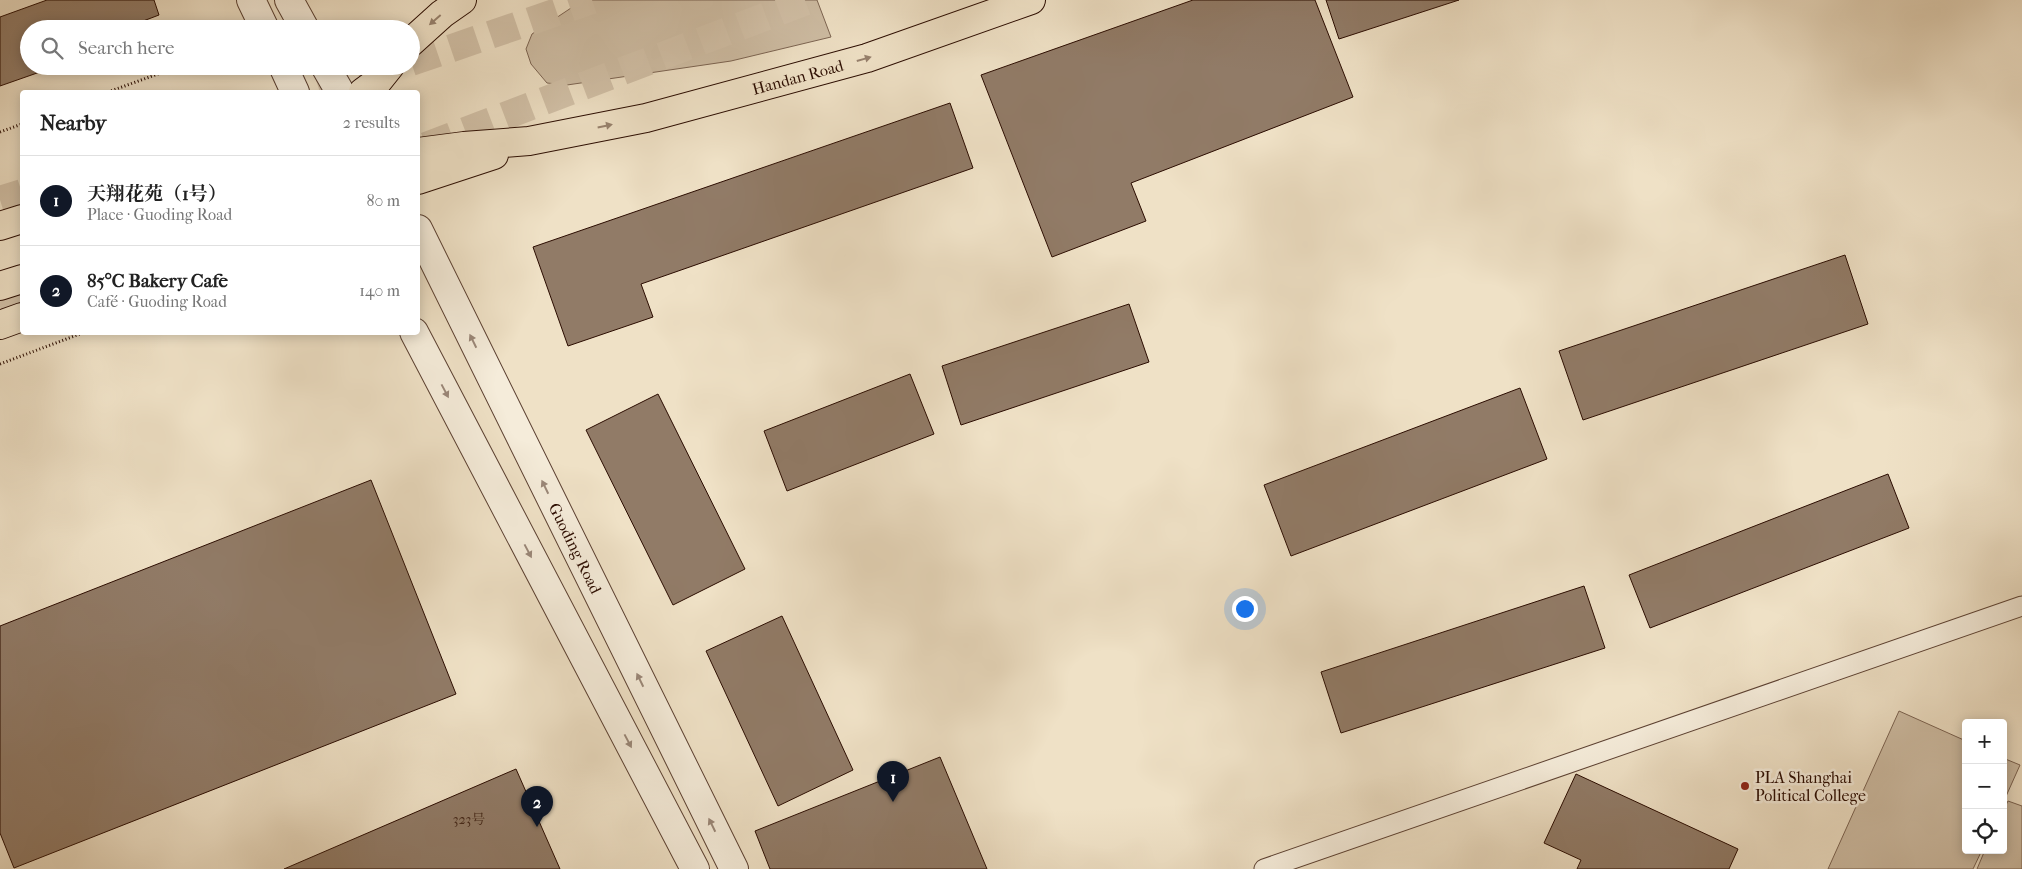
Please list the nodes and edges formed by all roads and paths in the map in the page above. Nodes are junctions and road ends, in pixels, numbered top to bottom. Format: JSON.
{"nodes":[{"id":1,"x":251,"y":0,"type":"edge"},
{"id":2,"x":289,"y":0,"type":"edge"},
{"id":3,"x":462,"y":0,"type":"edge"},
{"id":4,"x":1032,"y":0,"type":"edge"},
{"id":5,"x":261,"y":20,"type":"edge"},
{"id":6,"x":300,"y":20,"type":"edge"},
{"id":7,"x":420,"y":34,"type":"edge"},
{"id":8,"x":155,"y":75,"type":"edge"},
{"id":9,"x":287,"y":75,"type":"edge"},
{"id":10,"x":330,"y":75,"type":"edge"},
{"id":11,"x":383,"y":75,"type":"edge"},
{"id":12,"x":114,"y":90,"type":"edge"},
{"id":13,"x":294,"y":90,"type":"edge"},
{"id":14,"x":339,"y":90,"type":"edge"},
{"id":15,"x":366,"y":90,"type":"edge"},
{"id":16,"x":20,"y":125,"type":"edge"},
{"id":17,"x":0,"y":132,"type":"edge"},
{"id":18,"x":558,"y":136,"type":"junction"},
{"id":19,"x":420,"y":152,"type":"edge"},
{"id":20,"x":420,"y":179,"type":"edge"},
{"id":21,"x":20,"y":219,"type":"edge"},
{"id":22,"x":0,"y":226,"type":"edge"},
{"id":23,"x":420,"y":233,"type":"edge"},
{"id":24,"x":20,"y":280,"type":"edge"},
{"id":25,"x":0,"y":286,"type":"edge"},
{"id":26,"x":20,"y":318,"type":"edge"},
{"id":27,"x":0,"y":326,"type":"edge"},
{"id":28,"x":77,"y":335,"type":"edge"},
{"id":29,"x":416,"y":335,"type":"edge"},
{"id":30,"x":0,"y":364,"type":"edge"},
{"id":31,"x":2022,"y":606,"type":"edge"},
{"id":32,"x":695,"y":869,"type":"edge"},
{"id":33,"x":734,"y":869,"type":"edge"},
{"id":34,"x":1264,"y":869,"type":"edge"}],
"edges":[{"from":1,"to":5,"type":"street"},
{"from":2,"to":6,"type":"street"},
{"from":3,"to":7,"type":"main road","one_way":true},
{"from":18,"to":4,"type":"main road","name":"Handan Road","one_way":true},
{"from":8,"to":12,"type":"path"},
{"from":9,"to":13,"type":"street"},
{"from":10,"to":14,"type":"street"},
{"from":11,"to":15,"type":"main road"},
{"from":16,"to":17,"type":"path"},
{"from":18,"to":19,"type":"main road","name":"Handan Road"},
{"from":18,"to":20,"type":"main road","name":"Handan Road"},
{"from":21,"to":22,"type":"main road"},
{"from":33,"to":23,"type":"street","name":"Guoding Road","one_way":true},
{"from":24,"to":25,"type":"main road"},
{"from":26,"to":27,"type":"main road"},
{"from":28,"to":30,"type":"path"},
{"from":29,"to":32,"type":"street","one_way":true},
{"from":31,"to":34,"type":"lane"}]}
